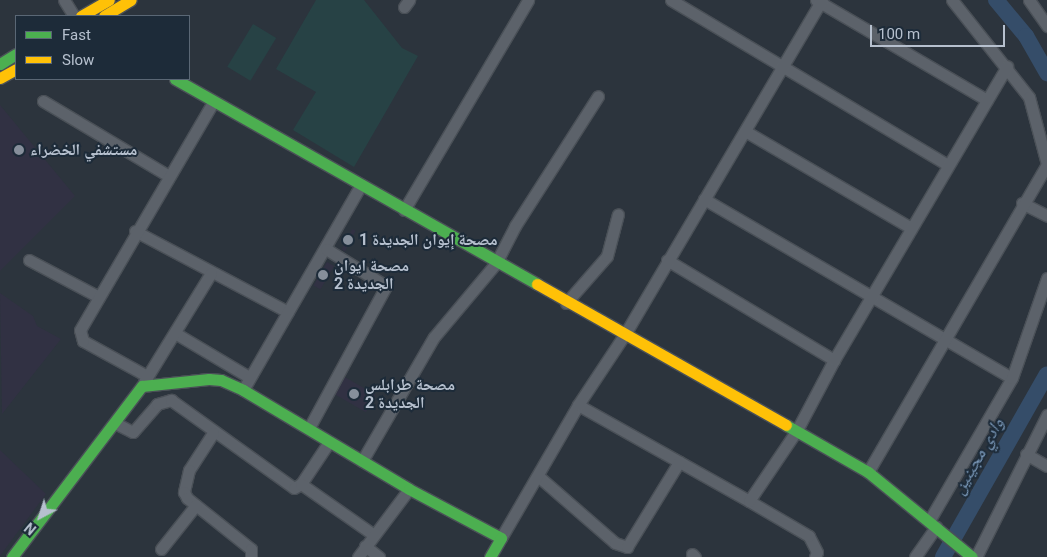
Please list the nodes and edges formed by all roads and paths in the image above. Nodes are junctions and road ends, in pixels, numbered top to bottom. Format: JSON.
{"nodes":[{"id":1,"x":64,"y":0,"type":"edge"},
{"id":2,"x":109,"y":0,"type":"edge"},
{"id":3,"x":132,"y":0,"type":"edge"},
{"id":4,"x":528,"y":0,"type":"edge"},
{"id":5,"x":671,"y":0,"type":"edge"},
{"id":6,"x":952,"y":0,"type":"edge"},
{"id":7,"x":1029,"y":0,"type":"edge"},
{"id":8,"x":1043,"y":0,"type":"edge"},
{"id":9,"x":820,"y":1,"type":"edge"},
{"id":10,"x":1036,"y":10,"type":"junction"},
{"id":11,"x":73,"y":15,"type":"edge"},
{"id":12,"x":83,"y":15,"type":"edge"},
{"id":13,"x":106,"y":15,"type":"edge"},
{"id":14,"x":126,"y":15,"type":"edge"},
{"id":15,"x":1047,"y":18,"type":"edge"},
{"id":16,"x":1047,"y":26,"type":"edge"},
{"id":17,"x":15,"y":55,"type":"edge"},
{"id":18,"x":0,"y":64,"type":"edge"},
{"id":19,"x":1007,"y":66,"type":"junction"},
{"id":20,"x":782,"y":68,"type":"junction"},
{"id":21,"x":15,"y":70,"type":"edge"},
{"id":22,"x":0,"y":78,"type":"edge"},
{"id":23,"x":177,"y":80,"type":"edge"},
{"id":24,"x":598,"y":96,"type":"dead end"},
{"id":25,"x":987,"y":100,"type":"junction"},
{"id":26,"x":43,"y":101,"type":"dead end"},
{"id":27,"x":213,"y":102,"type":"junction"},
{"id":28,"x":745,"y":131,"type":"junction"},
{"id":29,"x":1047,"y":164,"type":"edge"},
{"id":30,"x":948,"y":165,"type":"junction"},
{"id":31,"x":169,"y":176,"type":"junction"},
{"id":32,"x":360,"y":185,"type":"junction"},
{"id":33,"x":704,"y":199,"type":"junction"},
{"id":34,"x":1022,"y":203,"type":"junction"},
{"id":35,"x":404,"y":210,"type":"junction"},
{"id":36,"x":618,"y":214,"type":"dead end"},
{"id":37,"x":1047,"y":216,"type":"edge"},
{"id":38,"x":911,"y":228,"type":"junction"},
{"id":39,"x":135,"y":231,"type":"junction"},
{"id":40,"x":326,"y":249,"type":"junction"},
{"id":41,"x":29,"y":260,"type":"dead end"},
{"id":42,"x":667,"y":260,"type":"junction"},
{"id":43,"x":496,"y":263,"type":"junction"},
{"id":44,"x":211,"y":273,"type":"junction"},
{"id":45,"x":1047,"y":278,"type":"edge"},
{"id":46,"x":99,"y":297,"type":"junction"},
{"id":47,"x":870,"y":298,"type":"junction"},
{"id":48,"x":566,"y":303,"type":"junction"},
{"id":49,"x":288,"y":312,"type":"junction"},
{"id":50,"x":174,"y":333,"type":"junction"},
{"id":51,"x":625,"y":334,"type":"junction"},
{"id":52,"x":943,"y":340,"type":"junction"},
{"id":53,"x":834,"y":360,"type":"junction"},
{"id":54,"x":249,"y":377,"type":"junction"},
{"id":55,"x":1012,"y":378,"type":"junction"},
{"id":56,"x":144,"y":381,"type":"junction"},
{"id":57,"x":243,"y":390,"type":"junction"},
{"id":58,"x":578,"y":405,"type":"junction"},
{"id":59,"x":1046,"y":418,"type":"edge"},
{"id":60,"x":115,"y":423,"type":"junction"},
{"id":61,"x":309,"y":428,"type":"junction"},
{"id":62,"x":797,"y":430,"type":"junction"},
{"id":63,"x":213,"y":433,"type":"junction"},
{"id":64,"x":329,"y":442,"type":"junction"},
{"id":65,"x":1026,"y":454,"type":"junction"},
{"id":66,"x":362,"y":461,"type":"junction"},
{"id":67,"x":679,"y":462,"type":"junction"},
{"id":68,"x":1047,"y":466,"type":"edge"},
{"id":69,"x":868,"y":472,"type":"junction"},
{"id":70,"x":538,"y":476,"type":"junction"},
{"id":71,"x":301,"y":484,"type":"junction"},
{"id":72,"x":409,"y":489,"type":"junction"},
{"id":73,"x":749,"y":501,"type":"junction"},
{"id":74,"x":196,"y":505,"type":"junction"},
{"id":75,"x":935,"y":526,"type":"junction"},
{"id":76,"x":374,"y":535,"type":"junction"},
{"id":77,"x":502,"y":538,"type":"junction"},
{"id":78,"x":365,"y":546,"type":"junction"},
{"id":79,"x":162,"y":549,"type":"dead end"},
{"id":80,"x":624,"y":552,"type":"edge"},
{"id":81,"x":972,"y":556,"type":"edge"},
{"id":82,"x":12,"y":557,"type":"edge"},
{"id":83,"x":251,"y":557,"type":"edge"},
{"id":84,"x":358,"y":557,"type":"edge"},
{"id":85,"x":379,"y":557,"type":"edge"},
{"id":86,"x":490,"y":557,"type":"edge"},
{"id":87,"x":815,"y":557,"type":"edge"},
{"id":88,"x":915,"y":557,"type":"edge"}],
"edges":[{"from":1,"to":11,"type":"street"},
{"from":2,"to":12,"type":"street"},
{"from":3,"to":13,"type":"street"},
{"from":3,"to":14,"type":"street"},
{"from":4,"to":35,"type":"street"},
{"from":5,"to":20,"type":"street"},
{"from":6,"to":19,"type":"street"},
{"from":7,"to":10,"type":"street"},
{"from":8,"to":10,"type":"street"},
{"from":9,"to":20,"type":"street"},
{"from":9,"to":25,"type":"street"},
{"from":10,"to":15,"type":"street"},
{"from":10,"to":16,"type":"street"},
{"from":17,"to":18,"type":"street"},
{"from":19,"to":25,"type":"street"},
{"from":19,"to":29,"type":"street"},
{"from":20,"to":28,"type":"street"},
{"from":20,"to":30,"type":"street"},
{"from":21,"to":22,"type":"street"},
{"from":23,"to":27,"type":"street"},
{"from":24,"to":43,"type":"street"},
{"from":25,"to":30,"type":"street"},
{"from":26,"to":31,"type":"street"},
{"from":27,"to":31,"type":"street"},
{"from":27,"to":32,"type":"street"},
{"from":28,"to":33,"type":"street"},
{"from":28,"to":38,"type":"street"},
{"from":29,"to":34,"type":"street"},
{"from":30,"to":38,"type":"street"},
{"from":31,"to":39,"type":"street"},
{"from":32,"to":35,"type":"street"},
{"from":32,"to":40,"type":"street"},
{"from":33,"to":42,"type":"street"},
{"from":33,"to":47,"type":"street"},
{"from":34,"to":37,"type":"street"},
{"from":34,"to":52,"type":"street"},
{"from":35,"to":43,"type":"street"},
{"from":36,"to":48,"type":"street"},
{"from":38,"to":47,"type":"street"},
{"from":39,"to":44,"type":"street"},
{"from":39,"to":46,"type":"street"},
{"from":40,"to":49,"type":"street"},
{"from":40,"to":61,"type":"street"},
{"from":41,"to":46,"type":"street"},
{"from":42,"to":51,"type":"street"},
{"from":42,"to":53,"type":"street"},
{"from":43,"to":48,"type":"street"},
{"from":43,"to":66,"type":"street"},
{"from":44,"to":49,"type":"street"},
{"from":44,"to":50,"type":"street"},
{"from":45,"to":55,"type":"street"},
{"from":46,"to":56,"type":"street"},
{"from":47,"to":52,"type":"street"},
{"from":47,"to":53,"type":"street"},
{"from":48,"to":51,"type":"street"},
{"from":49,"to":54,"type":"street"},
{"from":50,"to":54,"type":"street"},
{"from":50,"to":56,"type":"street"},
{"from":51,"to":58,"type":"street"},
{"from":51,"to":62,"type":"street"},
{"from":52,"to":55,"type":"street"},
{"from":52,"to":69,"type":"street"},
{"from":53,"to":62,"type":"street"},
{"from":54,"to":57,"type":"street"},
{"from":55,"to":75,"type":"street"},
{"from":56,"to":57,"type":"street"},
{"from":56,"to":60,"type":"street"},
{"from":57,"to":61,"type":"street"},
{"from":58,"to":67,"type":"street"},
{"from":58,"to":70,"type":"street"},
{"from":59,"to":65,"type":"street"},
{"from":60,"to":63,"type":"street"},
{"from":60,"to":82,"type":"street"},
{"from":61,"to":64,"type":"street"},
{"from":62,"to":69,"type":"street"},
{"from":62,"to":73,"type":"street"},
{"from":63,"to":71,"type":"street"},
{"from":63,"to":74,"type":"street"},
{"from":64,"to":66,"type":"street"},
{"from":64,"to":71,"type":"street"},
{"from":65,"to":68,"type":"street"},
{"from":65,"to":81,"type":"street"},
{"from":66,"to":72,"type":"street"},
{"from":67,"to":73,"type":"street"},
{"from":67,"to":80,"type":"street"},
{"from":69,"to":75,"type":"street"},
{"from":70,"to":77,"type":"street"},
{"from":70,"to":80,"type":"street"},
{"from":71,"to":76,"type":"street"},
{"from":72,"to":76,"type":"street"},
{"from":72,"to":77,"type":"street"},
{"from":73,"to":87,"type":"street"},
{"from":74,"to":79,"type":"street"},
{"from":74,"to":83,"type":"street"},
{"from":75,"to":81,"type":"street"},
{"from":75,"to":88,"type":"street"},
{"from":76,"to":78,"type":"street"},
{"from":77,"to":86,"type":"street"},
{"from":78,"to":84,"type":"street"},
{"from":78,"to":85,"type":"street"}]}
